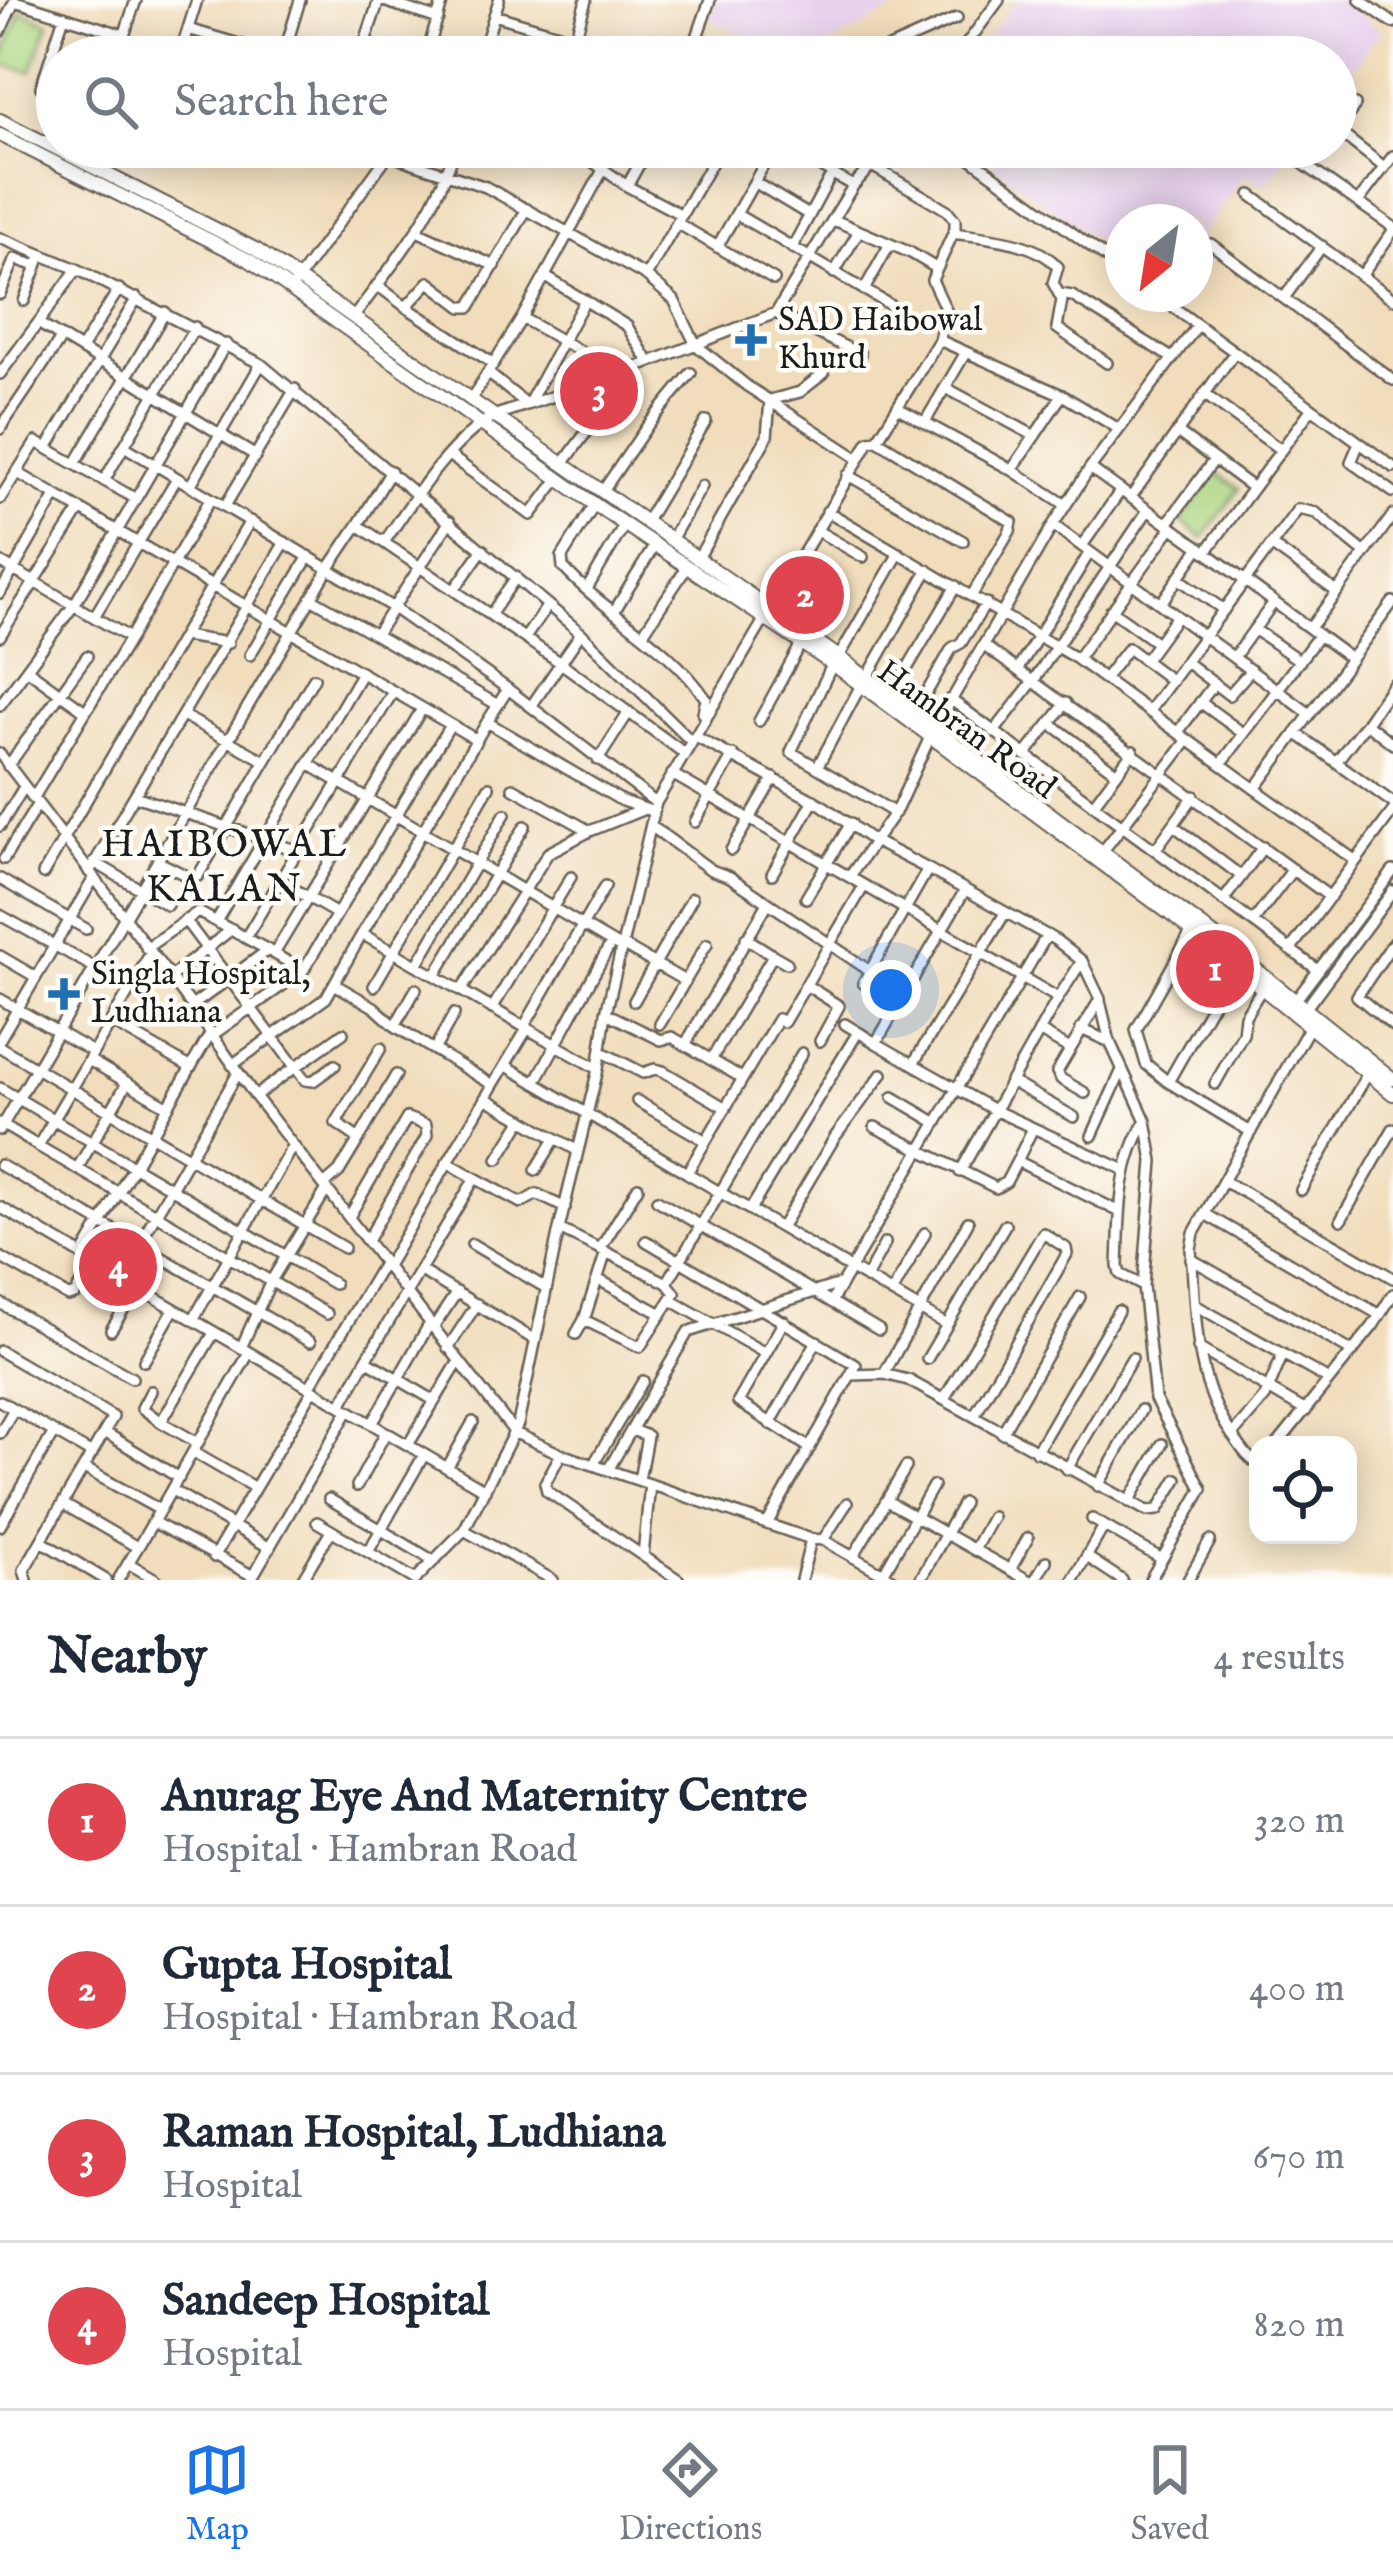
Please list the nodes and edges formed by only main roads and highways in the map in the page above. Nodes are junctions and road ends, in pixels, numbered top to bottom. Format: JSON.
{"nodes":[{"id":1,"x":0,"y":120,"type":"edge"},
{"id":2,"x":0,"y":135,"type":"edge"},
{"id":3,"x":36,"y":138,"type":"edge"},
{"id":4,"x":36,"y":153,"type":"edge"},
{"id":5,"x":66,"y":168,"type":"edge"},
{"id":6,"x":95,"y":168,"type":"edge"},
{"id":7,"x":294,"y":284,"type":"junction"},
{"id":8,"x":487,"y":420,"type":"junction"},
{"id":9,"x":599,"y":498,"type":"junction"},
{"id":10,"x":692,"y":563,"type":"junction"},
{"id":11,"x":768,"y":616,"type":"junction"},
{"id":12,"x":836,"y":661,"type":"junction"},
{"id":13,"x":864,"y":682,"type":"junction"},
{"id":14,"x":932,"y":732,"type":"junction"},
{"id":15,"x":1300,"y":1012,"type":"junction"},
{"id":16,"x":1393,"y":1079,"type":"edge"},
{"id":17,"x":1393,"y":1094,"type":"edge"}],
"edges":[{"from":1,"to":3,"type":"main road","name":"Hambran Road"},
{"from":2,"to":4,"type":"main road","name":"Hambran Road"},
{"from":5,"to":7,"type":"main road","name":"Hambran Road"},
{"from":6,"to":7,"type":"main road","name":"Hambran Road"},
{"from":7,"to":8,"type":"main road","name":"Hambran Road"},
{"from":7,"to":8,"type":"main road","name":"Hambran Road"},
{"from":8,"to":9,"type":"main road","name":"Hambran Road"},
{"from":9,"to":10,"type":"main road","name":"Hambran Road"},
{"from":9,"to":10,"type":"main road","name":"Hambran Road"},
{"from":10,"to":11,"type":"main road","name":"Hambran Road"},
{"from":11,"to":12,"type":"main road","name":"Hambran Road"},
{"from":11,"to":12,"type":"main road","name":"Hambran Road"},
{"from":12,"to":13,"type":"main road","name":"Hambran Road"},
{"from":13,"to":14,"type":"main road","name":"Hambran Road"},
{"from":13,"to":14,"type":"main road","name":"Hambran Road"},
{"from":14,"to":15,"type":"main road","name":"Hambran Road"},
{"from":14,"to":15,"type":"main road","name":"Hambran Road"},
{"from":15,"to":16,"type":"main road","name":"Hambran Road"},
{"from":15,"to":17,"type":"main road","name":"Hambran Road"}]}
